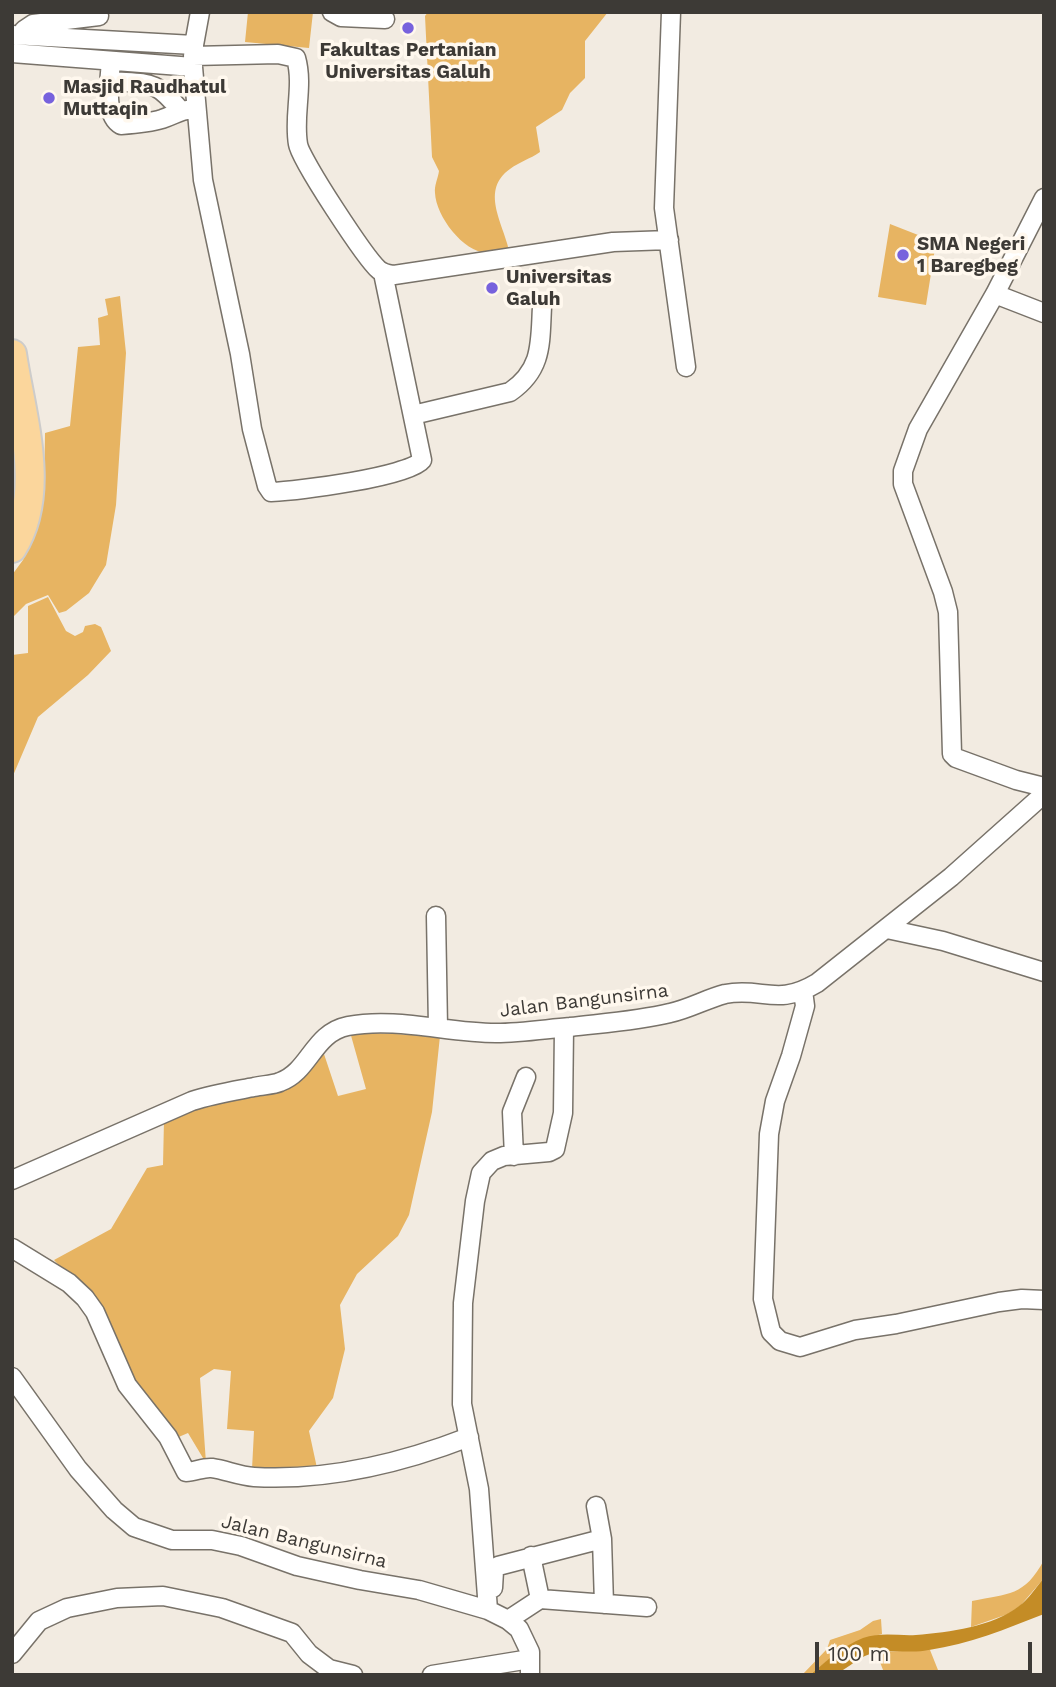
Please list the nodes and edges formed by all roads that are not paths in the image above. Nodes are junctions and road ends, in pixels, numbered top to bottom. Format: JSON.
{"nodes":[{"id":1,"x":200,"y":12,"type":"edge"},
{"id":2,"x":332,"y":12,"type":"edge"},
{"id":3,"x":671,"y":12,"type":"edge"},
{"id":4,"x":99,"y":16,"type":"dead end"},
{"id":5,"x":385,"y":19,"type":"dead end"},
{"id":6,"x":16,"y":35,"type":"edge"},
{"id":7,"x":12,"y":53,"type":"edge"},
{"id":8,"x":193,"y":56,"type":"junction"},
{"id":9,"x":111,"y":61,"type":"junction"},
{"id":10,"x":110,"y":81,"type":"junction"},
{"id":11,"x":188,"y":110,"type":"junction"},
{"id":12,"x":1044,"y":198,"type":"edge"},
{"id":13,"x":668,"y":240,"type":"junction"},
{"id":14,"x":383,"y":273,"type":"junction"},
{"id":15,"x":995,"y":294,"type":"junction"},
{"id":16,"x":542,"y":307,"type":"dead end"},
{"id":17,"x":1044,"y":313,"type":"edge"},
{"id":18,"x":12,"y":354,"type":"edge"},
{"id":19,"x":686,"y":368,"type":"dead end"},
{"id":20,"x":413,"y":415,"type":"junction"},
{"id":21,"x":12,"y":548,"type":"edge"},
{"id":22,"x":1044,"y":787,"type":"edge"},
{"id":23,"x":1044,"y":794,"type":"edge"},
{"id":24,"x":436,"y":916,"type":"dead end"},
{"id":25,"x":887,"y":929,"type":"junction"},
{"id":26,"x":1044,"y":972,"type":"edge"},
{"id":27,"x":803,"y":992,"type":"junction"},
{"id":28,"x":438,"y":1027,"type":"junction"},
{"id":29,"x":564,"y":1028,"type":"junction"},
{"id":30,"x":526,"y":1077,"type":"dead end"},
{"id":31,"x":514,"y":1156,"type":"junction"},
{"id":32,"x":12,"y":1180,"type":"edge"},
{"id":33,"x":12,"y":1248,"type":"edge"},
{"id":34,"x":1044,"y":1300,"type":"edge"},
{"id":35,"x":12,"y":1377,"type":"edge"},
{"id":36,"x":469,"y":1437,"type":"junction"},
{"id":37,"x":596,"y":1506,"type":"dead end"},
{"id":38,"x":602,"y":1539,"type":"junction"},
{"id":39,"x":531,"y":1556,"type":"junction"},
{"id":40,"x":540,"y":1599,"type":"junction"},
{"id":41,"x":604,"y":1604,"type":"junction"},
{"id":42,"x":647,"y":1607,"type":"dead end"},
{"id":43,"x":497,"y":1614,"type":"junction"},
{"id":44,"x":12,"y":1654,"type":"edge"},
{"id":45,"x":530,"y":1667,"type":"edge"},
{"id":46,"x":352,"y":1675,"type":"edge"},
{"id":47,"x":432,"y":1675,"type":"edge"}],
"edges":[{"from":1,"to":8,"type":"street"},
{"from":2,"to":5,"type":"street"},
{"from":3,"to":13,"type":"street"},
{"from":4,"to":6,"type":"street"},
{"from":6,"to":8,"type":"street"},
{"from":7,"to":9,"type":"street"},
{"from":8,"to":9,"type":"street"},
{"from":8,"to":11,"type":"street"},
{"from":8,"to":14,"type":"street"},
{"from":9,"to":10,"type":"street"},
{"from":10,"to":11,"type":"street"},
{"from":10,"to":11,"type":"street"},
{"from":11,"to":20,"type":"street"},
{"from":12,"to":15,"type":"street"},
{"from":13,"to":14,"type":"street"},
{"from":13,"to":19,"type":"street"},
{"from":14,"to":20,"type":"street"},
{"from":15,"to":17,"type":"street"},
{"from":15,"to":22,"type":"street"},
{"from":16,"to":20,"type":"street"},
{"from":18,"to":21,"type":"highway"},
{"from":23,"to":25,"type":"street","name":"Jalan Bangunsirna"},
{"from":24,"to":28,"type":"street"},
{"from":25,"to":26,"type":"street"},
{"from":25,"to":27,"type":"street","name":"Jalan Bangunsirna"},
{"from":27,"to":29,"type":"street","name":"Jalan Bangunsirna"},
{"from":27,"to":34,"type":"street"},
{"from":28,"to":29,"type":"street","name":"Jalan Bangunsirna"},
{"from":28,"to":32,"type":"street","name":"Jalan Bangunsirna"},
{"from":29,"to":31,"type":"street"},
{"from":30,"to":31,"type":"street"},
{"from":31,"to":36,"type":"street"},
{"from":33,"to":36,"type":"street"},
{"from":35,"to":43,"type":"street","name":"Jalan Bangunsirna"},
{"from":36,"to":43,"type":"street"},
{"from":37,"to":38,"type":"street"},
{"from":38,"to":39,"type":"street"},
{"from":38,"to":41,"type":"street"},
{"from":39,"to":40,"type":"street"},
{"from":39,"to":43,"type":"street"},
{"from":40,"to":41,"type":"street"},
{"from":40,"to":43,"type":"street"},
{"from":41,"to":42,"type":"street"},
{"from":43,"to":45,"type":"street"},
{"from":44,"to":46,"type":"street"},
{"from":45,"to":47,"type":"street"}]}
